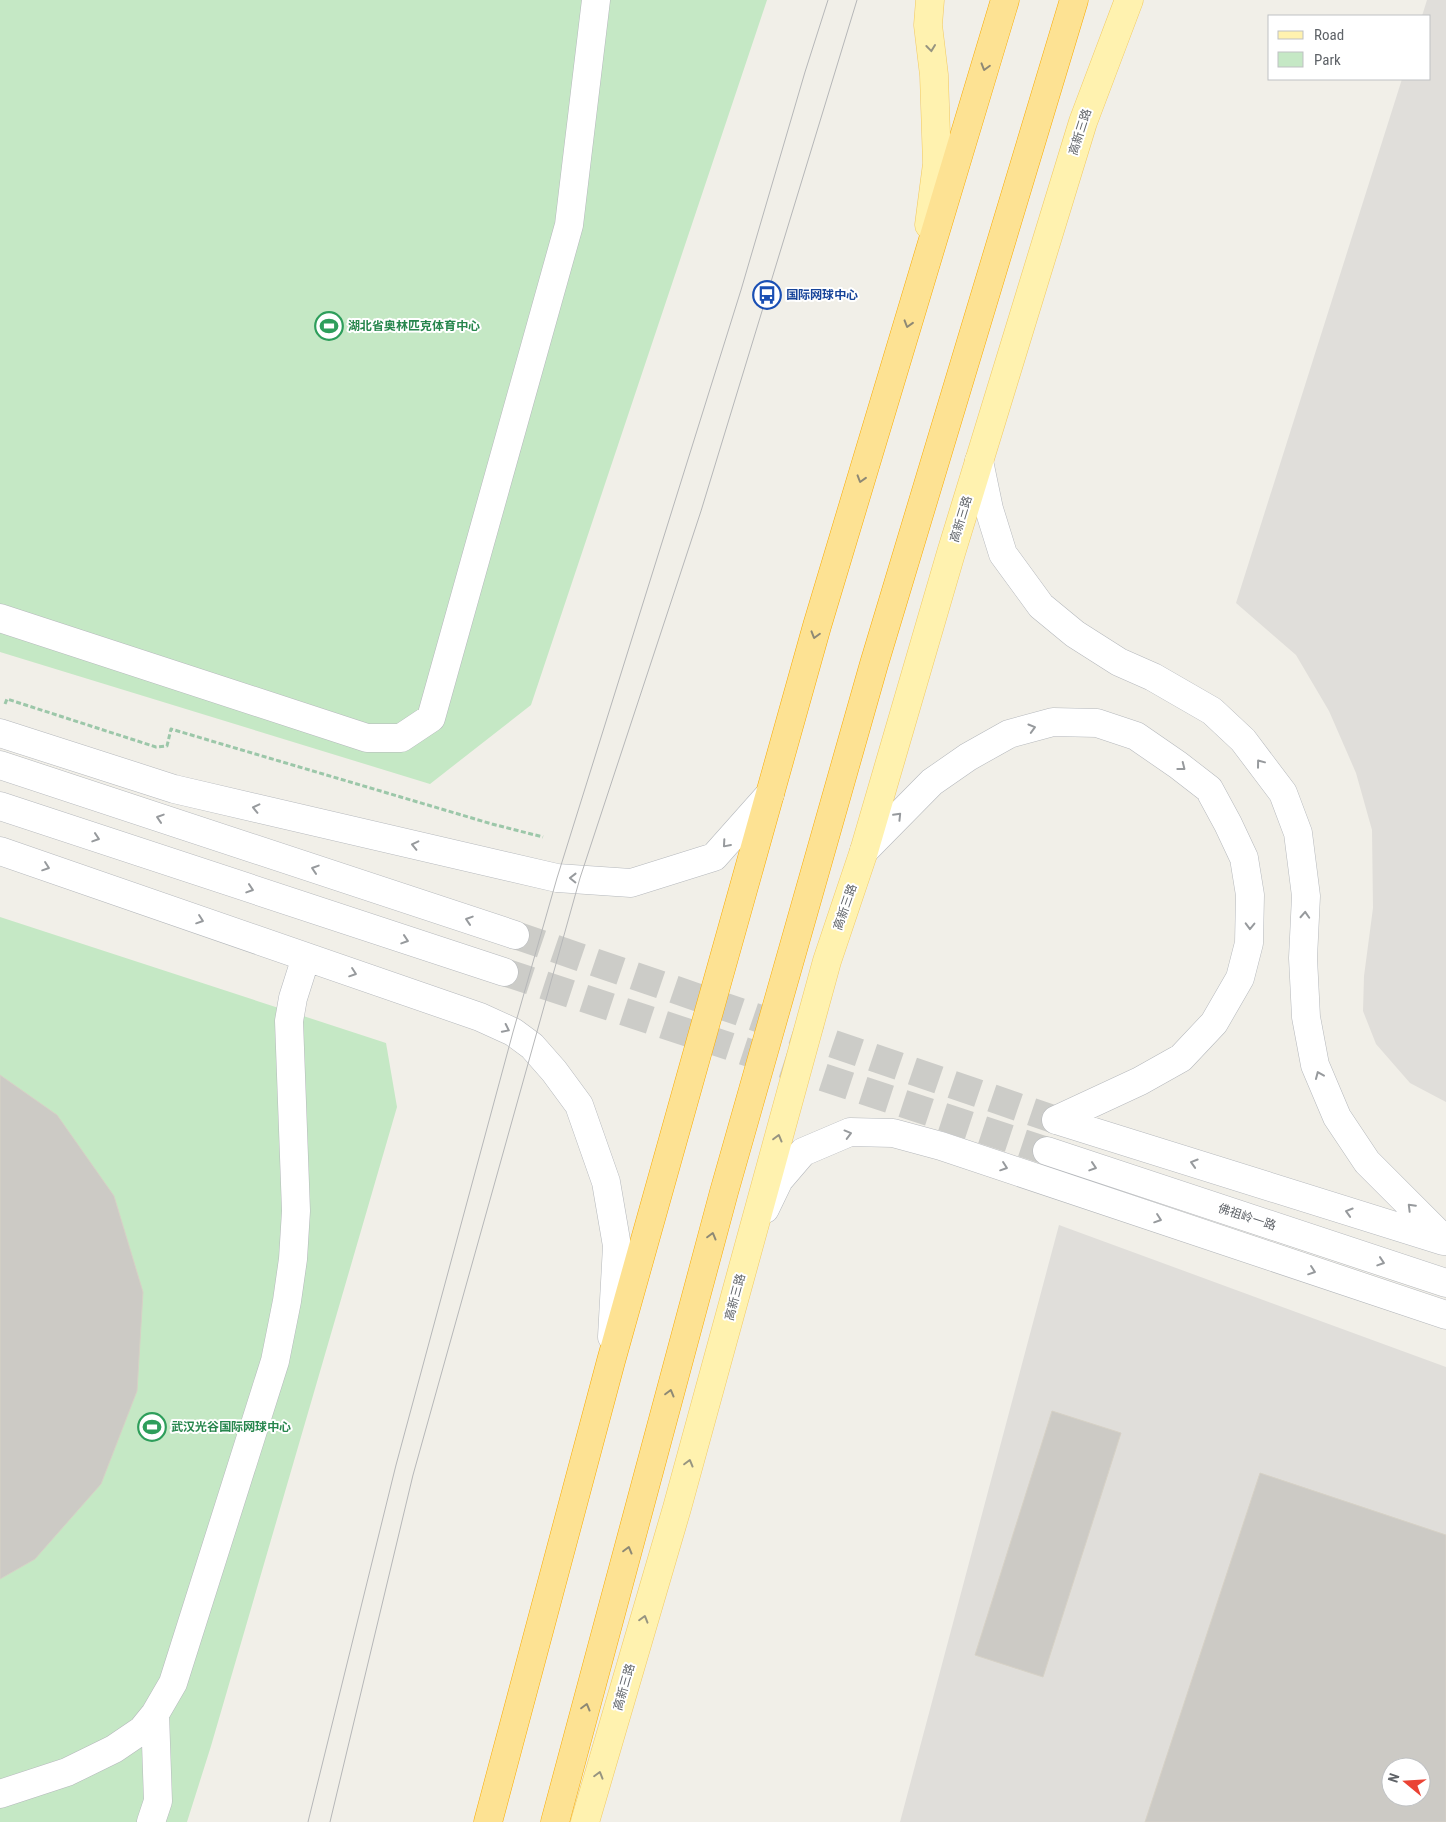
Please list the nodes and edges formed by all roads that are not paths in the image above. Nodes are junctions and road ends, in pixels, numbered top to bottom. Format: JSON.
{"nodes":[{"id":1,"x":596,"y":0,"type":"edge"},
{"id":2,"x":930,"y":0,"type":"edge"},
{"id":3,"x":1074,"y":0,"type":"edge"},
{"id":4,"x":1129,"y":0,"type":"edge"},
{"id":5,"x":1002,"y":10,"type":"edge"},
{"id":6,"x":920,"y":284,"type":"junction"},
{"id":7,"x":979,"y":461,"type":"junction"},
{"id":8,"x":0,"y":618,"type":"edge"},
{"id":9,"x":0,"y":733,"type":"edge"},
{"id":10,"x":0,"y":765,"type":"edge"},
{"id":11,"x":770,"y":794,"type":"junction"},
{"id":12,"x":0,"y":806,"type":"edge"},
{"id":13,"x":0,"y":851,"type":"edge"},
{"id":14,"x":864,"y":851,"type":"junction"},
{"id":15,"x":515,"y":935,"type":"tunnel mouth"},
{"id":16,"x":306,"y":957,"type":"junction"},
{"id":17,"x":504,"y":972,"type":"tunnel mouth"},
{"id":18,"x":1047,"y":1151,"type":"tunnel mouth"},
{"id":19,"x":750,"y":1242,"type":"junction"},
{"id":20,"x":1446,"y":1242,"type":"edge"},
{"id":21,"x":1446,"y":1283,"type":"edge"},
{"id":22,"x":1446,"y":1315,"type":"edge"},
{"id":23,"x":611,"y":1361,"type":"junction"},
{"id":24,"x":156,"y":1714,"type":"junction"},
{"id":25,"x":0,"y":1794,"type":"edge"},
{"id":26,"x":151,"y":1822,"type":"edge"},
{"id":27,"x":488,"y":1822,"type":"edge"},
{"id":28,"x":555,"y":1822,"type":"edge"},
{"id":29,"x":585,"y":1822,"type":"edge"}],
"edges":[{"from":1,"to":8,"type":"street"},
{"from":2,"to":6,"type":"main road","one_way":true},
{"from":28,"to":3,"type":"highway","one_way":true},
{"from":4,"to":7,"type":"main road","name":"高新三路"},
{"from":5,"to":6,"type":"highway","one_way":true},
{"from":6,"to":11,"type":"highway","one_way":true},
{"from":7,"to":14,"type":"main road","name":"高新三路"},
{"from":20,"to":7,"type":"street","one_way":true},
{"from":11,"to":9,"type":"street","one_way":true},
{"from":15,"to":10,"type":"street","one_way":true},
{"from":11,"to":23,"type":"highway"},
{"from":12,"to":17,"type":"street","one_way":true},
{"from":13,"to":16,"type":"street","one_way":true},
{"from":19,"to":14,"type":"main road","name":"高新三路","one_way":true},
{"from":14,"to":20,"type":"street"},
{"from":16,"to":23,"type":"street","one_way":true},
{"from":16,"to":24,"type":"street"},
{"from":18,"to":21,"type":"street","name":"佛祖岭一路","one_way":true},
{"from":19,"to":22,"type":"street","one_way":true},
{"from":29,"to":19,"type":"main road","name":"高新三路","one_way":true},
{"from":23,"to":27,"type":"highway"},
{"from":24,"to":25,"type":"street"},
{"from":24,"to":26,"type":"street"}]}
